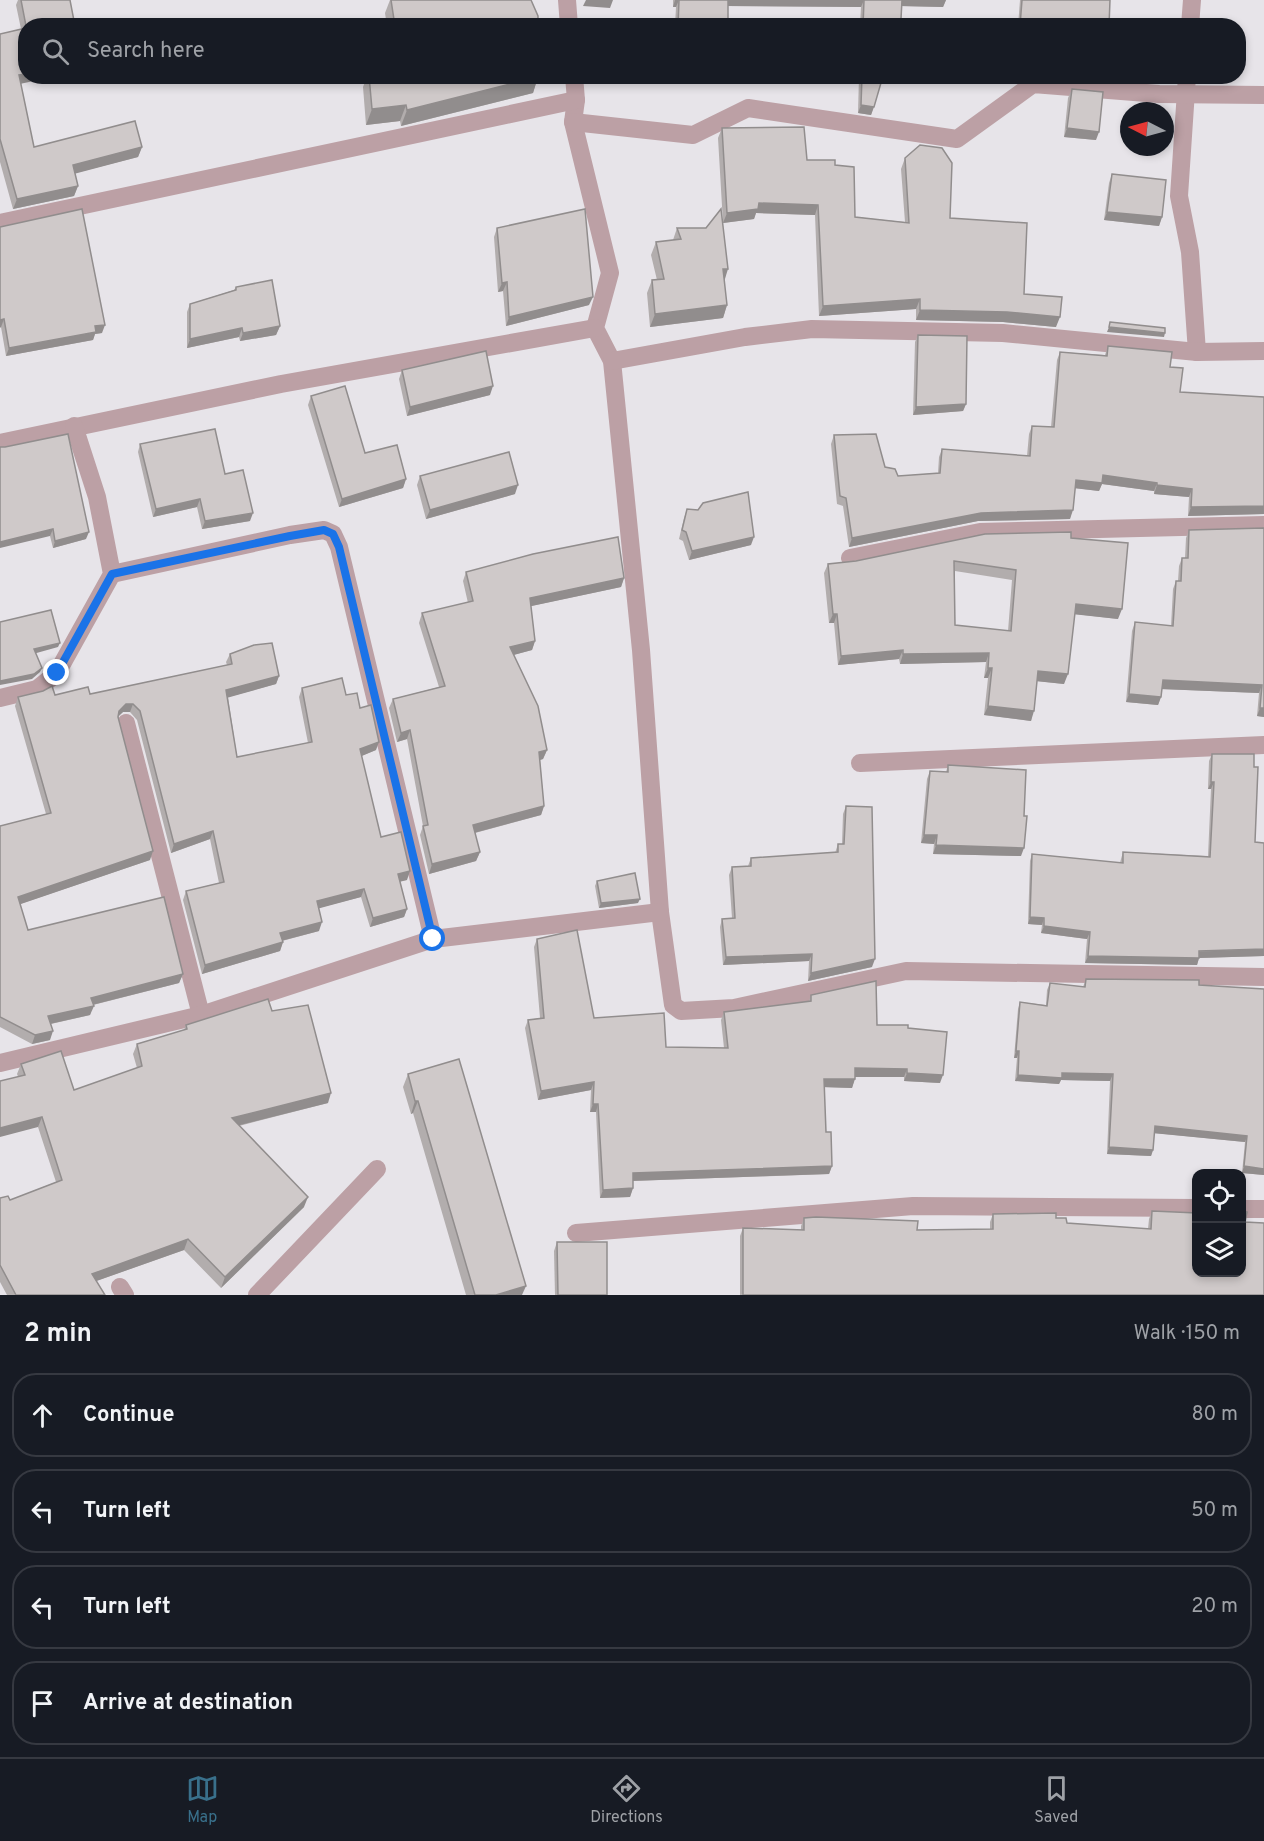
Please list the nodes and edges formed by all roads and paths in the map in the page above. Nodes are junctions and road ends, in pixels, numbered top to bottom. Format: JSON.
{"nodes":[{"id":1,"x":567,"y":0,"type":"edge"},
{"id":2,"x":1192,"y":0,"type":"edge"},
{"id":3,"x":568,"y":18,"type":"edge"},
{"id":4,"x":1191,"y":18,"type":"edge"},
{"id":5,"x":575,"y":84,"type":"edge"},
{"id":6,"x":1186,"y":85,"type":"edge"},
{"id":7,"x":1264,"y":95,"type":"edge"},
{"id":8,"x":576,"y":100,"type":"junction"},
{"id":9,"x":573,"y":122,"type":"junction"},
{"id":10,"x":0,"y":223,"type":"edge"},
{"id":11,"x":595,"y":328,"type":"junction"},
{"id":12,"x":1264,"y":351,"type":"edge"},
{"id":13,"x":1197,"y":352,"type":"junction"},
{"id":14,"x":612,"y":361,"type":"junction"},
{"id":15,"x":74,"y":426,"type":"junction"},
{"id":16,"x":0,"y":443,"type":"edge"},
{"id":17,"x":1264,"y":525,"type":"edge"},
{"id":18,"x":850,"y":558,"type":"dead end"},
{"id":19,"x":112,"y":574,"type":"junction"},
{"id":20,"x":0,"y":698,"type":"edge"},
{"id":21,"x":126,"y":723,"type":"edge"},
{"id":22,"x":1264,"y":745,"type":"edge"},
{"id":23,"x":860,"y":763,"type":"dead end"},
{"id":24,"x":660,"y":912,"type":"junction"},
{"id":25,"x":433,"y":939,"type":"junction"},
{"id":26,"x":1264,"y":977,"type":"edge"},
{"id":27,"x":201,"y":1015,"type":"junction"},
{"id":28,"x":0,"y":1063,"type":"edge"},
{"id":29,"x":378,"y":1169,"type":"dead end"},
{"id":30,"x":1192,"y":1208,"type":"edge"},
{"id":31,"x":1246,"y":1209,"type":"edge"},
{"id":32,"x":1264,"y":1209,"type":"edge"},
{"id":33,"x":576,"y":1233,"type":"dead end"},
{"id":34,"x":257,"y":1295,"type":"edge"}],
"edges":[{"from":1,"to":3,"type":"street"},
{"from":2,"to":4,"type":"street"},
{"from":5,"to":8,"type":"street"},
{"from":6,"to":7,"type":"street"},
{"from":6,"to":9,"type":"street"},
{"from":6,"to":13,"type":"street"},
{"from":8,"to":9,"type":"street"},
{"from":8,"to":10,"type":"street"},
{"from":9,"to":11,"type":"street"},
{"from":11,"to":14,"type":"street"},
{"from":11,"to":15,"type":"street"},
{"from":12,"to":13,"type":"street"},
{"from":13,"to":14,"type":"street"},
{"from":14,"to":24,"type":"street"},
{"from":15,"to":16,"type":"street"},
{"from":15,"to":19,"type":"street"},
{"from":17,"to":18,"type":"street"},
{"from":19,"to":20,"type":"street"},
{"from":19,"to":25,"type":"street"},
{"from":21,"to":27,"type":"street"},
{"from":22,"to":23,"type":"street"},
{"from":24,"to":25,"type":"street"},
{"from":24,"to":26,"type":"street"},
{"from":25,"to":27,"type":"street"},
{"from":27,"to":28,"type":"street"},
{"from":29,"to":34,"type":"street"},
{"from":30,"to":33,"type":"street"},
{"from":31,"to":32,"type":"street"}]}
